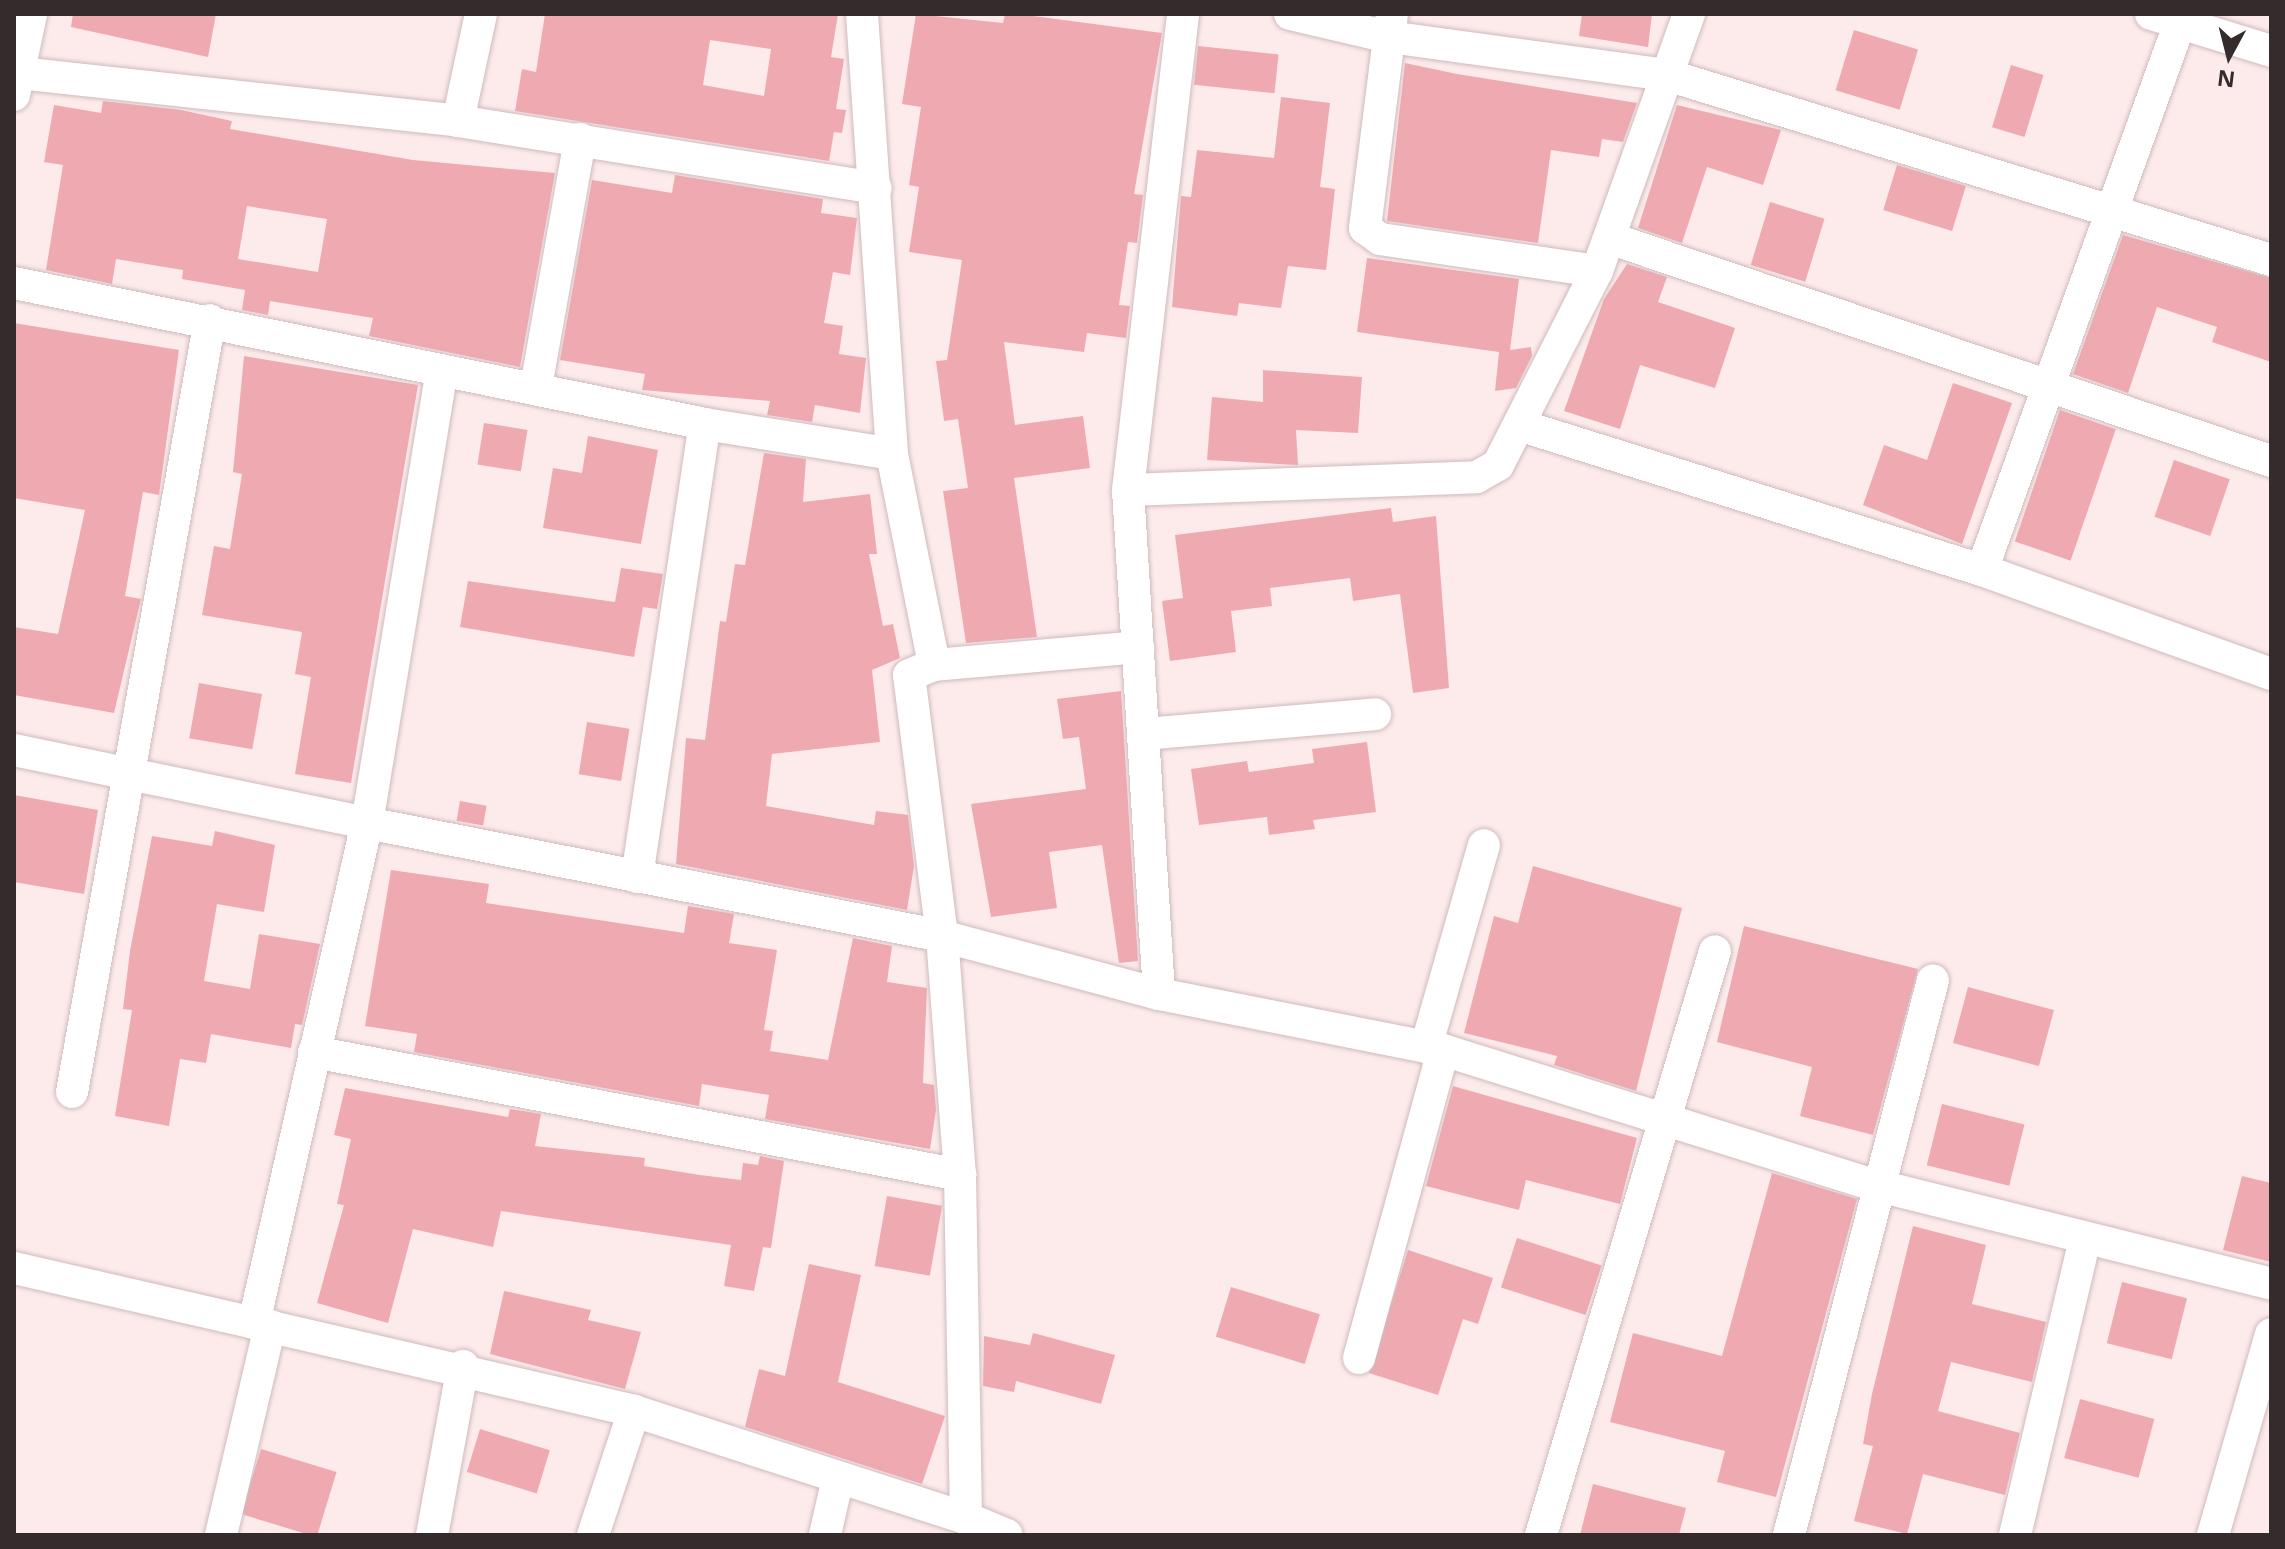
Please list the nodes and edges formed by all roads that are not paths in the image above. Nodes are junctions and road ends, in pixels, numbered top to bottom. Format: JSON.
{"nodes":[{"id":1,"x":31,"y":14,"type":"edge"},
{"id":2,"x":481,"y":14,"type":"edge"},
{"id":3,"x":862,"y":14,"type":"edge"},
{"id":4,"x":1183,"y":14,"type":"edge"},
{"id":5,"x":1290,"y":14,"type":"edge"},
{"id":6,"x":1689,"y":14,"type":"edge"},
{"id":7,"x":2171,"y":17,"type":"edge"},
{"id":8,"x":1390,"y":25,"type":"edge"},
{"id":9,"x":2271,"y":51,"type":"edge"},
{"id":10,"x":1667,"y":75,"type":"junction"},
{"id":11,"x":17,"y":84,"type":"edge"},
{"id":12,"x":458,"y":121,"type":"junction"},
{"id":13,"x":580,"y":139,"type":"junction"},
{"id":14,"x":876,"y":188,"type":"junction"},
{"id":15,"x":2112,"y":212,"type":"junction"},
{"id":16,"x":1609,"y":238,"type":"junction"},
{"id":17,"x":2271,"y":260,"type":"edge"},
{"id":18,"x":1597,"y":271,"type":"junction"},
{"id":19,"x":14,"y":283,"type":"edge"},
{"id":20,"x":210,"y":320,"type":"junction"},
{"id":21,"x":442,"y":371,"type":"junction"},
{"id":22,"x":2046,"y":386,"type":"junction"},
{"id":23,"x":536,"y":387,"type":"junction"},
{"id":24,"x":705,"y":424,"type":"junction"},
{"id":25,"x":1522,"y":426,"type":"junction"},
{"id":26,"x":892,"y":454,"type":"junction"},
{"id":27,"x":2271,"y":461,"type":"edge"},
{"id":28,"x":1128,"y":490,"type":"junction"},
{"id":29,"x":1982,"y":570,"type":"junction"},
{"id":30,"x":1138,"y":647,"type":"junction"},
{"id":31,"x":934,"y":665,"type":"junction"},
{"id":32,"x":2271,"y":674,"type":"edge"},
{"id":33,"x":1375,"y":714,"type":"dead end"},
{"id":34,"x":1144,"y":734,"type":"junction"},
{"id":35,"x":14,"y":750,"type":"edge"},
{"id":36,"x":126,"y":775,"type":"junction"},
{"id":37,"x":367,"y":823,"type":"junction"},
{"id":38,"x":1484,"y":845,"type":"dead end"},
{"id":39,"x":637,"y":877,"type":"junction"},
{"id":40,"x":942,"y":936,"type":"junction"},
{"id":41,"x":1715,"y":951,"type":"dead end"},
{"id":42,"x":1933,"y":980,"type":"dead end"},
{"id":43,"x":1159,"y":994,"type":"junction"},
{"id":44,"x":1434,"y":1048,"type":"junction"},
{"id":45,"x":314,"y":1052,"type":"junction"},
{"id":46,"x":72,"y":1092,"type":"dead end"},
{"id":47,"x":1663,"y":1118,"type":"junction"},
{"id":48,"x":960,"y":1175,"type":"junction"},
{"id":49,"x":1875,"y":1185,"type":"junction"},
{"id":50,"x":2085,"y":1240,"type":"junction"},
{"id":51,"x":14,"y":1268,"type":"edge"},
{"id":52,"x":2271,"y":1284,"type":"edge"},
{"id":53,"x":262,"y":1325,"type":"junction"},
{"id":54,"x":2271,"y":1334,"type":"edge"},
{"id":55,"x":1359,"y":1358,"type":"dead end"},
{"id":56,"x":463,"y":1366,"type":"junction"},
{"id":57,"x":634,"y":1411,"type":"junction"},
{"id":58,"x":838,"y":1478,"type":"junction"},
{"id":59,"x":966,"y":1518,"type":"junction"},
{"id":60,"x":221,"y":1535,"type":"edge"},
{"id":61,"x":432,"y":1535,"type":"edge"},
{"id":62,"x":593,"y":1535,"type":"edge"},
{"id":63,"x":825,"y":1535,"type":"edge"},
{"id":64,"x":1007,"y":1535,"type":"edge"},
{"id":65,"x":1541,"y":1535,"type":"edge"},
{"id":66,"x":1789,"y":1535,"type":"edge"},
{"id":67,"x":2015,"y":1535,"type":"edge"},
{"id":68,"x":2213,"y":1535,"type":"edge"}],
"edges":[{"from":1,"to":11,"type":"street"},
{"from":2,"to":12,"type":"street"},
{"from":3,"to":14,"type":"street"},
{"from":4,"to":28,"type":"street"},
{"from":5,"to":8,"type":"street"},
{"from":6,"to":10,"type":"street"},
{"from":7,"to":9,"type":"street"},
{"from":7,"to":15,"type":"street"},
{"from":8,"to":10,"type":"street"},
{"from":8,"to":18,"type":"street"},
{"from":10,"to":15,"type":"street"},
{"from":10,"to":16,"type":"street"},
{"from":11,"to":12,"type":"street"},
{"from":12,"to":13,"type":"street"},
{"from":13,"to":14,"type":"street"},
{"from":13,"to":23,"type":"street"},
{"from":14,"to":26,"type":"street"},
{"from":15,"to":17,"type":"street"},
{"from":15,"to":22,"type":"street"},
{"from":16,"to":18,"type":"street"},
{"from":16,"to":22,"type":"street"},
{"from":18,"to":25,"type":"street"},
{"from":19,"to":20,"type":"street"},
{"from":20,"to":21,"type":"street"},
{"from":20,"to":36,"type":"street"},
{"from":21,"to":23,"type":"street"},
{"from":21,"to":37,"type":"street"},
{"from":22,"to":27,"type":"street"},
{"from":22,"to":29,"type":"street"},
{"from":23,"to":24,"type":"street"},
{"from":24,"to":26,"type":"street"},
{"from":24,"to":39,"type":"street"},
{"from":25,"to":28,"type":"street"},
{"from":25,"to":29,"type":"street"},
{"from":26,"to":31,"type":"street"},
{"from":28,"to":30,"type":"street"},
{"from":29,"to":32,"type":"street"},
{"from":30,"to":31,"type":"street"},
{"from":30,"to":34,"type":"street"},
{"from":31,"to":40,"type":"street"},
{"from":33,"to":34,"type":"street"},
{"from":34,"to":43,"type":"street"},
{"from":35,"to":36,"type":"street"},
{"from":36,"to":37,"type":"street"},
{"from":36,"to":46,"type":"street"},
{"from":37,"to":39,"type":"street"},
{"from":37,"to":45,"type":"street"},
{"from":38,"to":44,"type":"street"},
{"from":39,"to":40,"type":"street"},
{"from":40,"to":43,"type":"street"},
{"from":40,"to":48,"type":"street"},
{"from":41,"to":47,"type":"street"},
{"from":42,"to":49,"type":"street"},
{"from":43,"to":44,"type":"street"},
{"from":44,"to":47,"type":"street"},
{"from":44,"to":55,"type":"street"},
{"from":45,"to":48,"type":"street"},
{"from":45,"to":53,"type":"street"},
{"from":47,"to":49,"type":"street"},
{"from":47,"to":65,"type":"street"},
{"from":48,"to":59,"type":"street"},
{"from":49,"to":50,"type":"street"},
{"from":49,"to":66,"type":"street"},
{"from":50,"to":52,"type":"street"},
{"from":50,"to":67,"type":"street"},
{"from":51,"to":53,"type":"street"},
{"from":53,"to":56,"type":"street"},
{"from":53,"to":60,"type":"street"},
{"from":54,"to":68,"type":"street"},
{"from":56,"to":57,"type":"street"},
{"from":56,"to":61,"type":"street"},
{"from":57,"to":58,"type":"street"},
{"from":57,"to":62,"type":"street"},
{"from":58,"to":59,"type":"street"},
{"from":58,"to":63,"type":"street"},
{"from":59,"to":64,"type":"street"}]}
